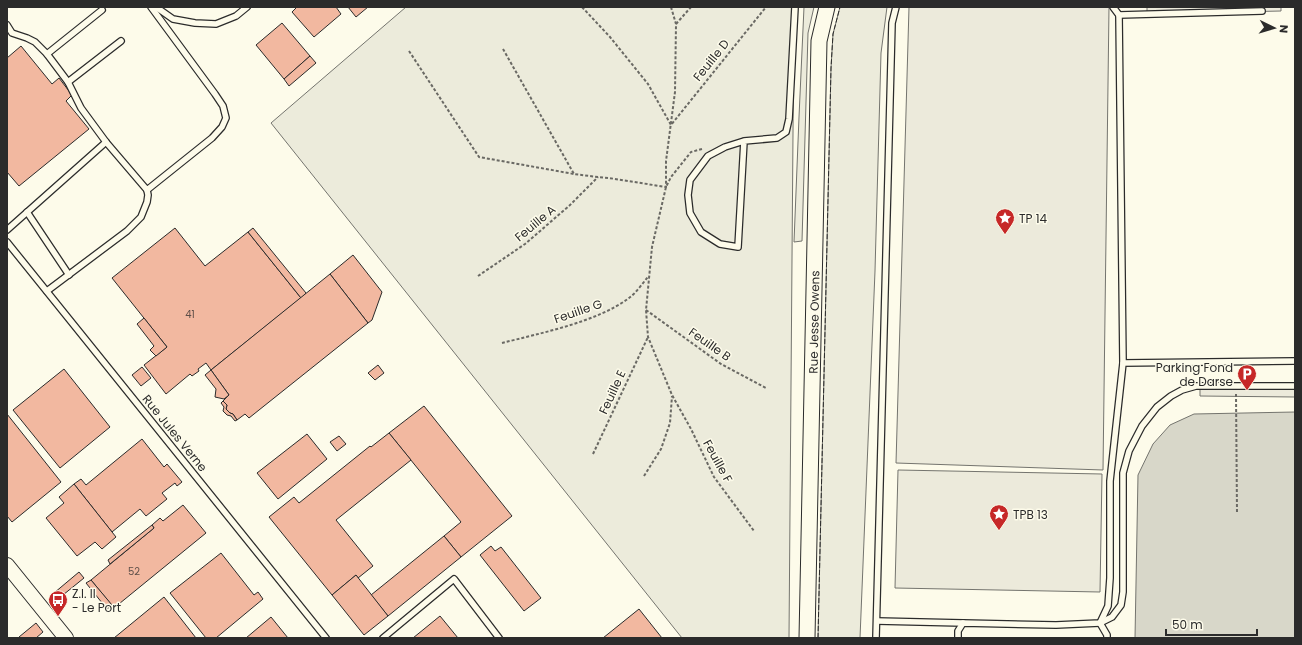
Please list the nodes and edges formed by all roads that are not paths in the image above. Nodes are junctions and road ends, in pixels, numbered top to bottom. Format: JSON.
{"nodes":[{"id":1,"x":150,"y":7,"type":"edge"},
{"id":2,"x":156,"y":7,"type":"edge"},
{"id":3,"x":247,"y":7,"type":"edge"},
{"id":4,"x":795,"y":7,"type":"edge"},
{"id":5,"x":827,"y":7,"type":"edge"},
{"id":6,"x":896,"y":7,"type":"edge"},
{"id":7,"x":1113,"y":7,"type":"edge"},
{"id":8,"x":102,"y":10,"type":"dead end"},
{"id":9,"x":1262,"y":11,"type":"dead end"},
{"id":10,"x":1119,"y":15,"type":"junction"},
{"id":11,"x":7,"y":25,"type":"edge"},
{"id":12,"x":121,"y":41,"type":"dead end"},
{"id":13,"x":47,"y":54,"type":"junction"},
{"id":14,"x":68,"y":82,"type":"junction"},
{"id":15,"x":744,"y":141,"type":"junction"},
{"id":16,"x":106,"y":142,"type":"junction"},
{"id":17,"x":147,"y":190,"type":"junction"},
{"id":18,"x":27,"y":212,"type":"junction"},
{"id":19,"x":7,"y":230,"type":"edge"},
{"id":20,"x":7,"y":242,"type":"edge"},
{"id":21,"x":69,"y":275,"type":"junction"},
{"id":22,"x":46,"y":291,"type":"junction"},
{"id":23,"x":1295,"y":361,"type":"edge"},
{"id":24,"x":1123,"y":363,"type":"junction"},
{"id":25,"x":1295,"y":386,"type":"edge"},
{"id":26,"x":7,"y":565,"type":"edge"},
{"id":27,"x":877,"y":621,"type":"junction"},
{"id":28,"x":963,"y":623,"type":"junction"},
{"id":29,"x":1100,"y":623,"type":"junction"},
{"id":30,"x":66,"y":638,"type":"edge"},
{"id":31,"x":326,"y":638,"type":"edge"},
{"id":32,"x":383,"y":638,"type":"edge"},
{"id":33,"x":499,"y":638,"type":"edge"},
{"id":34,"x":807,"y":638,"type":"edge"},
{"id":35,"x":876,"y":638,"type":"edge"},
{"id":36,"x":958,"y":638,"type":"edge"},
{"id":37,"x":1107,"y":638,"type":"edge"}],
"edges":[{"from":1,"to":17,"type":"lane"},
{"from":2,"to":3,"type":"lane"},
{"from":4,"to":15,"type":"lane"},
{"from":5,"to":34,"type":"main road","name":"Rue Jesse Owens"},
{"from":6,"to":27,"type":"lane"},
{"from":7,"to":10,"type":"lane"},
{"from":8,"to":13,"type":"lane"},
{"from":9,"to":10,"type":"lane"},
{"from":10,"to":24,"type":"lane"},
{"from":11,"to":13,"type":"lane"},
{"from":12,"to":14,"type":"lane"},
{"from":13,"to":14,"type":"lane"},
{"from":14,"to":16,"type":"lane"},
{"from":15,"to":15,"type":"lane"},
{"from":16,"to":17,"type":"lane"},
{"from":16,"to":18,"type":"lane"},
{"from":17,"to":21,"type":"lane"},
{"from":18,"to":19,"type":"lane"},
{"from":18,"to":21,"type":"lane"},
{"from":20,"to":22,"type":"lane","name":"Rue Jules Verne"},
{"from":21,"to":22,"type":"lane"},
{"from":22,"to":31,"type":"lane","name":"Rue Jules Verne"},
{"from":23,"to":24,"type":"lane"},
{"from":24,"to":29,"type":"lane"},
{"from":25,"to":29,"type":"lane"},
{"from":26,"to":30,"type":"street"},
{"from":27,"to":28,"type":"lane"},
{"from":27,"to":35,"type":"lane"},
{"from":28,"to":29,"type":"lane"},
{"from":28,"to":36,"type":"lane"},
{"from":29,"to":37,"type":"lane"},
{"from":32,"to":33,"type":"lane"}]}
